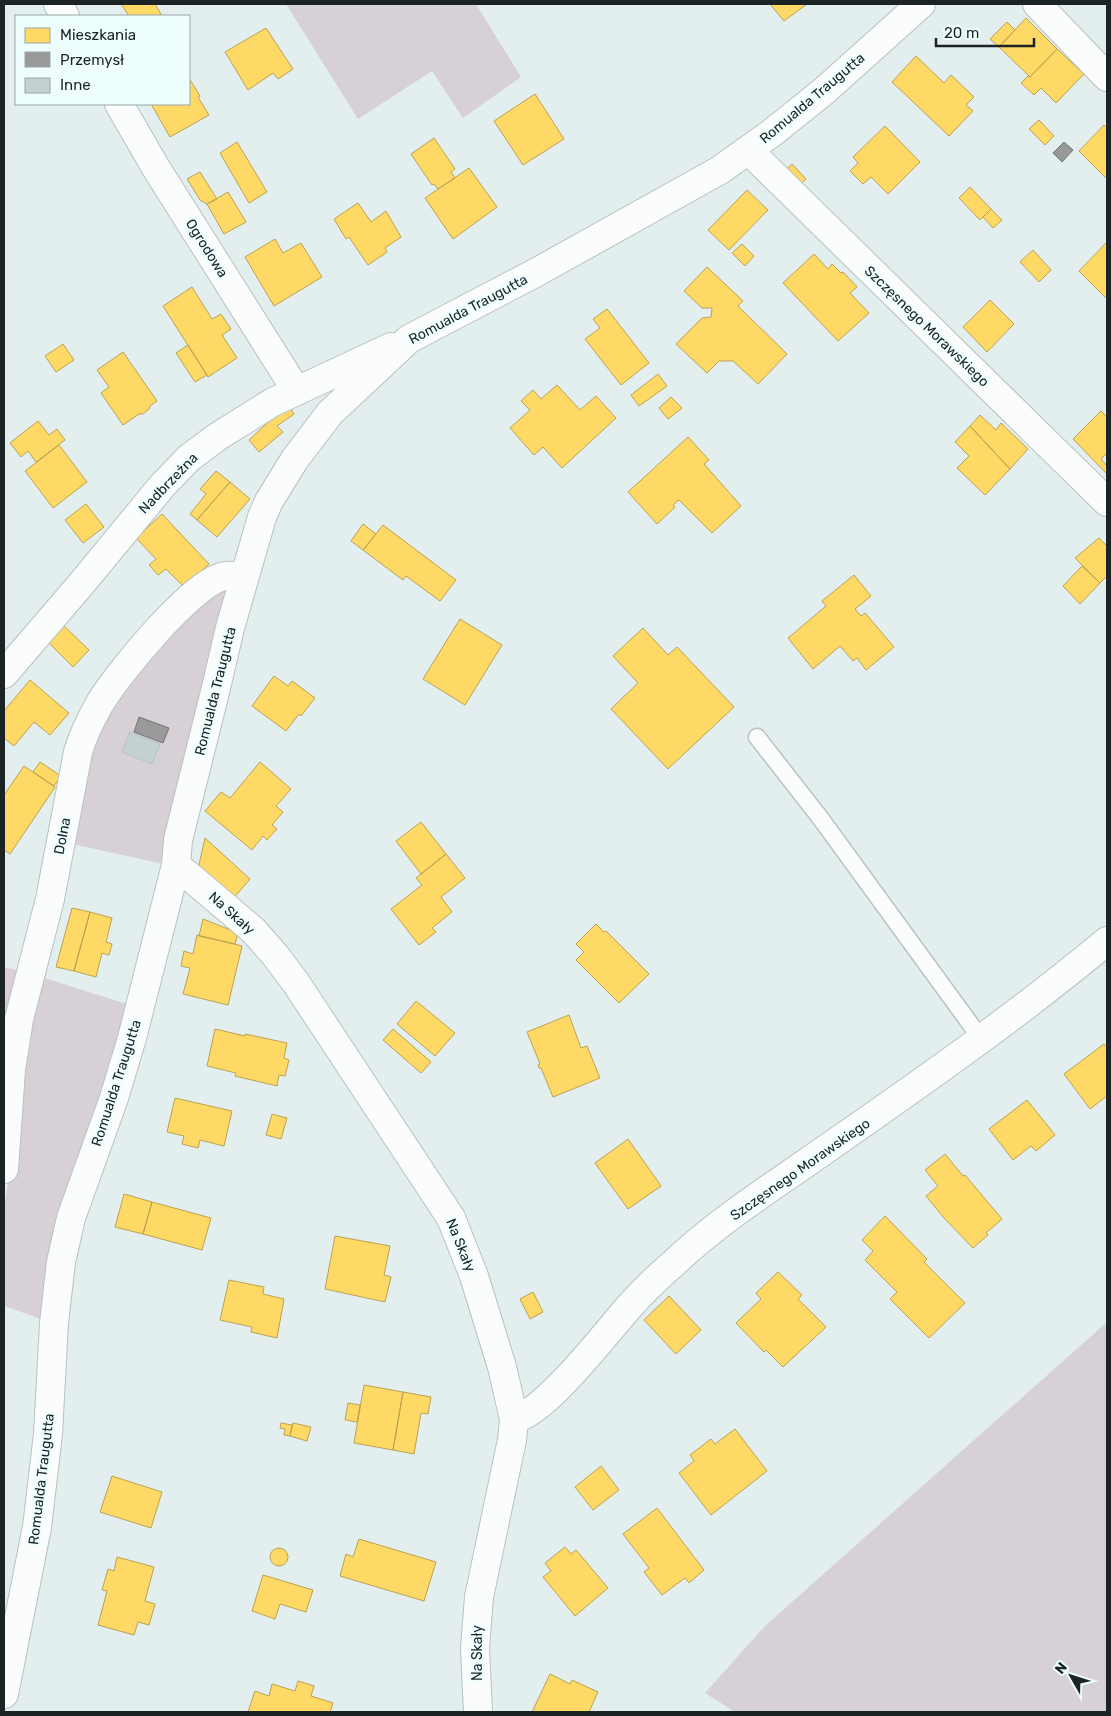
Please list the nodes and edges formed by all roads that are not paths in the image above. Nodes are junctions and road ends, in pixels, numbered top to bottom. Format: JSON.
{"nodes":[{"id":1,"x":58,"y":4,"type":"edge"},
{"id":2,"x":921,"y":4,"type":"edge"},
{"id":3,"x":1037,"y":4,"type":"edge"},
{"id":4,"x":64,"y":15,"type":"edge"},
{"id":5,"x":1107,"y":77,"type":"edge"},
{"id":6,"x":120,"y":105,"type":"edge"},
{"id":7,"x":748,"y":150,"type":"junction"},
{"id":8,"x":408,"y":340,"type":"junction"},
{"id":9,"x":296,"y":390,"type":"junction"},
{"id":10,"x":1107,"y":502,"type":"edge"},
{"id":11,"x":244,"y":578,"type":"junction"},
{"id":12,"x":4,"y":674,"type":"edge"},
{"id":13,"x":757,"y":737,"type":"dead end"},
{"id":14,"x":176,"y":865,"type":"junction"},
{"id":15,"x":1107,"y":940,"type":"edge"},
{"id":16,"x":982,"y":1040,"type":"junction"},
{"id":17,"x":4,"y":1169,"type":"edge"},
{"id":18,"x":514,"y":1419,"type":"junction"},
{"id":19,"x":4,"y":1694,"type":"edge"},
{"id":20,"x":478,"y":1712,"type":"edge"}],
"edges":[{"from":1,"to":4,"type":"street"},
{"from":2,"to":7,"type":"street","name":"Romualda Traugutta"},
{"from":3,"to":5,"type":"street"},
{"from":6,"to":9,"type":"street","name":"Ogrodowa"},
{"from":7,"to":8,"type":"street","name":"Romualda Traugutta"},
{"from":7,"to":10,"type":"street","name":"Szczęsnego Morawskiego"},
{"from":8,"to":9,"type":"street","name":"Nadbrzeżna"},
{"from":8,"to":11,"type":"street","name":"Romualda Traugutta"},
{"from":9,"to":12,"type":"street","name":"Nadbrzeżna"},
{"from":11,"to":14,"type":"street","name":"Romualda Traugutta"},
{"from":11,"to":17,"type":"street","name":"Dolna"},
{"from":13,"to":16,"type":"lane"},
{"from":14,"to":18,"type":"street","name":"Na Skały"},
{"from":14,"to":19,"type":"street","name":"Romualda Traugutta"},
{"from":15,"to":16,"type":"street","name":"Szczęsnego Morawskiego"},
{"from":16,"to":18,"type":"street","name":"Szczęsnego Morawskiego"},
{"from":18,"to":20,"type":"street","name":"Na Skały"}]}
